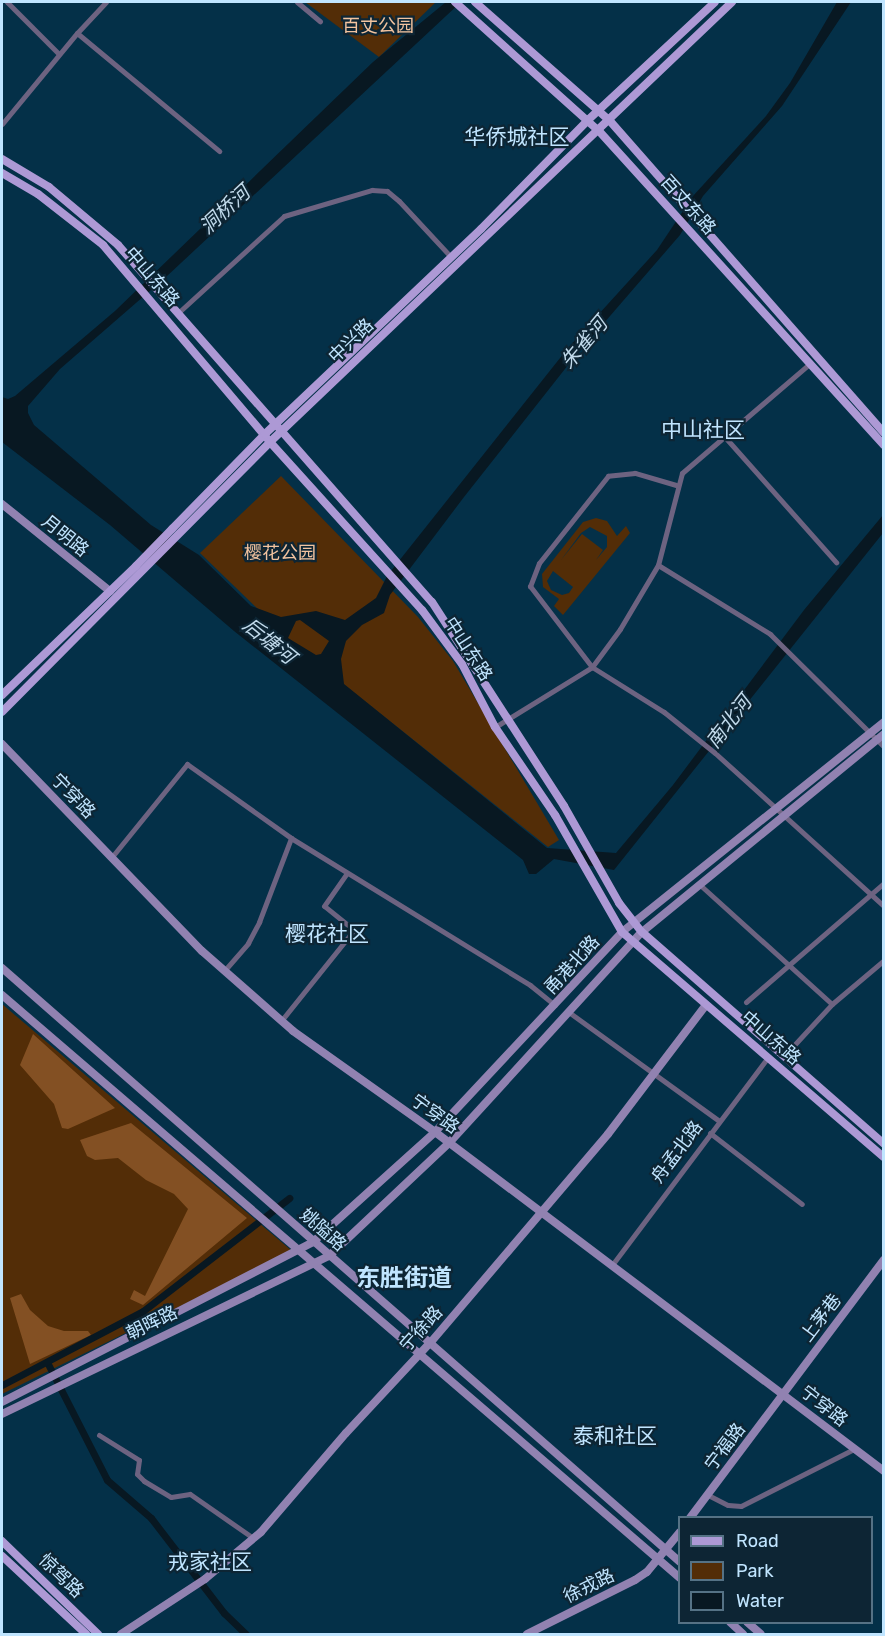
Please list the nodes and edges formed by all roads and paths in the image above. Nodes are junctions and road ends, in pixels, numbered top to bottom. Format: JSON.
{"nodes":[{"id":1,"x":7,"y":2,"type":"edge"},
{"id":2,"x":106,"y":2,"type":"edge"},
{"id":3,"x":297,"y":2,"type":"edge"},
{"id":4,"x":455,"y":2,"type":"edge"},
{"id":5,"x":713,"y":2,"type":"edge"},
{"id":6,"x":732,"y":2,"type":"edge"},
{"id":7,"x":477,"y":4,"type":"edge"},
{"id":8,"x":320,"y":21,"type":"dead end"},
{"id":9,"x":77,"y":33,"type":"junction"},
{"id":10,"x":58,"y":53,"type":"junction"},
{"id":11,"x":599,"y":109,"type":"junction"},
{"id":12,"x":588,"y":120,"type":"junction"},
{"id":13,"x":610,"y":121,"type":"junction"},
{"id":14,"x":2,"y":124,"type":"edge"},
{"id":15,"x":599,"y":131,"type":"junction"},
{"id":16,"x":219,"y":151,"type":"dead end"},
{"id":17,"x":2,"y":159,"type":"edge"},
{"id":18,"x":2,"y":173,"type":"edge"},
{"id":19,"x":451,"y":257,"type":"junction"},
{"id":20,"x":179,"y":312,"type":"junction"},
{"id":21,"x":809,"y":364,"type":"junction"},
{"id":22,"x":280,"y":428,"type":"junction"},
{"id":23,"x":884,"y":433,"type":"edge"},
{"id":24,"x":724,"y":436,"type":"junction"},
{"id":25,"x":268,"y":438,"type":"junction"},
{"id":26,"x":884,"y":445,"type":"edge"},
{"id":27,"x":676,"y":485,"type":"junction"},
{"id":28,"x":2,"y":504,"type":"edge"},
{"id":29,"x":836,"y":562,"type":"dead end"},
{"id":30,"x":658,"y":565,"type":"junction"},
{"id":31,"x":137,"y":569,"type":"junction"},
{"id":32,"x":110,"y":591,"type":"junction"},
{"id":33,"x":592,"y":667,"type":"junction"},
{"id":34,"x":2,"y":695,"type":"edge"},
{"id":35,"x":2,"y":712,"type":"edge"},
{"id":36,"x":506,"y":720,"type":"junction"},
{"id":37,"x":884,"y":722,"type":"edge"},
{"id":38,"x":495,"y":727,"type":"junction"},
{"id":39,"x":869,"y":734,"type":"junction"},
{"id":40,"x":884,"y":734,"type":"edge"},
{"id":41,"x":876,"y":740,"type":"junction"},
{"id":42,"x":2,"y":744,"type":"edge"},
{"id":43,"x":884,"y":747,"type":"edge"},
{"id":44,"x":781,"y":812,"type":"junction"},
{"id":45,"x":291,"y":838,"type":"junction"},
{"id":46,"x":111,"y":858,"type":"junction"},
{"id":47,"x":347,"y":873,"type":"junction"},
{"id":48,"x":884,"y":883,"type":"edge"},
{"id":49,"x":699,"y":884,"type":"junction"},
{"id":50,"x":870,"y":894,"type":"junction"},
{"id":51,"x":884,"y":906,"type":"edge"},
{"id":52,"x":634,"y":922,"type":"junction"},
{"id":53,"x":622,"y":932,"type":"junction"},
{"id":54,"x":642,"y":932,"type":"junction"},
{"id":55,"x":633,"y":943,"type":"junction"},
{"id":56,"x":884,"y":960,"type":"edge"},
{"id":57,"x":788,"y":966,"type":"junction"},
{"id":58,"x":2,"y":968,"type":"edge"},
{"id":59,"x":224,"y":971,"type":"junction"},
{"id":60,"x":2,"y":994,"type":"edge"},
{"id":61,"x":746,"y":1002,"type":"dead end"},
{"id":62,"x":832,"y":1004,"type":"junction"},
{"id":63,"x":556,"y":1005,"type":"junction"},
{"id":64,"x":706,"y":1005,"type":"junction"},
{"id":65,"x":570,"y":1013,"type":"junction"},
{"id":66,"x":281,"y":1021,"type":"junction"},
{"id":67,"x":784,"y":1056,"type":"junction"},
{"id":68,"x":768,"y":1057,"type":"junction"},
{"id":69,"x":654,"y":1074,"type":"junction"},
{"id":70,"x":719,"y":1121,"type":"junction"},
{"id":71,"x":435,"y":1132,"type":"junction"},
{"id":72,"x":710,"y":1133,"type":"junction"},
{"id":73,"x":449,"y":1143,"type":"junction"},
{"id":74,"x":884,"y":1144,"type":"edge"},
{"id":75,"x":884,"y":1157,"type":"edge"},
{"id":76,"x":802,"y":1204,"type":"dead end"},
{"id":77,"x":540,"y":1213,"type":"junction"},
{"id":78,"x":313,"y":1242,"type":"junction"},
{"id":79,"x":302,"y":1249,"type":"junction"},
{"id":80,"x":329,"y":1256,"type":"junction"},
{"id":81,"x":884,"y":1260,"type":"edge"},
{"id":82,"x":317,"y":1263,"type":"junction"},
{"id":83,"x":612,"y":1265,"type":"junction"},
{"id":84,"x":431,"y":1342,"type":"junction"},
{"id":85,"x":422,"y":1352,"type":"junction"},
{"id":86,"x":783,"y":1394,"type":"junction"},
{"id":87,"x":2,"y":1402,"type":"edge"},
{"id":88,"x":2,"y":1414,"type":"edge"},
{"id":89,"x":99,"y":1435,"type":"dead end"},
{"id":90,"x":854,"y":1449,"type":"junction"},
{"id":91,"x":884,"y":1471,"type":"edge"},
{"id":92,"x":708,"y":1495,"type":"junction"},
{"id":93,"x":692,"y":1516,"type":"edge"},
{"id":94,"x":678,"y":1535,"type":"edge"},
{"id":95,"x":253,"y":1538,"type":"junction"},
{"id":96,"x":2,"y":1541,"type":"edge"},
{"id":97,"x":666,"y":1550,"type":"junction"},
{"id":98,"x":2,"y":1556,"type":"edge"},
{"id":99,"x":658,"y":1559,"type":"junction"},
{"id":100,"x":678,"y":1560,"type":"edge"},
{"id":101,"x":678,"y":1576,"type":"edge"},
{"id":102,"x":731,"y":1624,"type":"edge"},
{"id":103,"x":748,"y":1624,"type":"edge"},
{"id":104,"x":86,"y":1635,"type":"edge"},
{"id":105,"x":98,"y":1635,"type":"edge"},
{"id":106,"x":121,"y":1635,"type":"edge"},
{"id":107,"x":527,"y":1635,"type":"edge"},
{"id":108,"x":743,"y":1635,"type":"edge"},
{"id":109,"x":761,"y":1635,"type":"edge"}],
"edges":[{"from":1,"to":10,"type":"street"},
{"from":2,"to":9,"type":"street"},
{"from":3,"to":8,"type":"street"},
{"from":4,"to":12,"type":"main road","name":"百丈东路"},
{"from":5,"to":11,"type":"main road","name":"中兴路"},
{"from":6,"to":13,"type":"main road","name":"中兴路"},
{"from":7,"to":11,"type":"main road","name":"百丈东路"},
{"from":9,"to":10,"type":"street"},
{"from":9,"to":16,"type":"street"},
{"from":10,"to":14,"type":"street"},
{"from":11,"to":12,"type":"main road","name":"中兴路"},
{"from":11,"to":13,"type":"main road","name":"百丈东路"},
{"from":12,"to":15,"type":"main road","name":"百丈东路"},
{"from":12,"to":19,"type":"main road","name":"中兴路"},
{"from":13,"to":15,"type":"main road","name":"中兴路"},
{"from":13,"to":23,"type":"main road","name":"百丈东路"},
{"from":15,"to":21,"type":"main road","name":"百丈东路"},
{"from":15,"to":22,"type":"main road","name":"中兴路"},
{"from":17,"to":20,"type":"main road","name":"中山东路"},
{"from":18,"to":25,"type":"main road","name":"中山东路"},
{"from":19,"to":20,"type":"street"},
{"from":19,"to":22,"type":"main road","name":"中兴路"},
{"from":20,"to":22,"type":"main road","name":"中山东路"},
{"from":21,"to":24,"type":"street"},
{"from":21,"to":26,"type":"main road","name":"百丈东路"},
{"from":22,"to":25,"type":"main road","name":"中兴路"},
{"from":22,"to":36,"type":"main road","name":"中山东路"},
{"from":24,"to":27,"type":"street"},
{"from":24,"to":29,"type":"street"},
{"from":25,"to":31,"type":"main road","name":"中兴路","bridge":true},
{"from":25,"to":38,"type":"main road","name":"中山东路"},
{"from":27,"to":30,"type":"street"},
{"from":27,"to":33,"type":"street"},
{"from":28,"to":32,"type":"main road","name":"月明路"},
{"from":30,"to":33,"type":"street"},
{"from":30,"to":39,"type":"street"},
{"from":31,"to":32,"type":"main road","name":"中兴路"},
{"from":31,"to":35,"type":"main road","name":"中兴路"},
{"from":32,"to":34,"type":"main road","name":"中兴路"},
{"from":33,"to":36,"type":"street"},
{"from":33,"to":44,"type":"street"},
{"from":36,"to":38,"type":"street"},
{"from":36,"to":52,"type":"main road","name":"中山东路"},
{"from":37,"to":39,"type":"main road","name":"甬港北路"},
{"from":38,"to":53,"type":"main road","name":"中山东路"},
{"from":39,"to":41,"type":"street"},
{"from":39,"to":44,"type":"main road","name":"甬港北路"},
{"from":40,"to":41,"type":"main road","name":"甬港北路"},
{"from":41,"to":43,"type":"street"},
{"from":41,"to":44,"type":"main road","name":"甬港北路"},
{"from":42,"to":46,"type":"main road","name":"宁穿路"},
{"from":44,"to":49,"type":"main road","name":"甬港北路"},
{"from":44,"to":50,"type":"street"},
{"from":44,"to":52,"type":"main road","name":"甬港北路"},
{"from":45,"to":46,"type":"street"},
{"from":45,"to":47,"type":"street"},
{"from":45,"to":59,"type":"street"},
{"from":46,"to":59,"type":"main road","name":"宁穿路"},
{"from":47,"to":63,"type":"street"},
{"from":47,"to":66,"type":"street"},
{"from":48,"to":50,"type":"street"},
{"from":49,"to":54,"type":"main road","name":"甬港北路"},
{"from":49,"to":57,"type":"street"},
{"from":50,"to":51,"type":"street"},
{"from":50,"to":57,"type":"street"},
{"from":52,"to":53,"type":"main road","name":"甬港北路"},
{"from":52,"to":54,"type":"main road","name":"中山东路"},
{"from":53,"to":55,"type":"main road","name":"中山东路"},
{"from":53,"to":63,"type":"main road","name":"甬港北路"},
{"from":54,"to":55,"type":"main road","name":"甬港北路"},
{"from":54,"to":67,"type":"main road","name":"中山东路"},
{"from":55,"to":64,"type":"main road","name":"中山东路"},
{"from":55,"to":65,"type":"main road","name":"甬港北路"},
{"from":56,"to":62,"type":"street"},
{"from":57,"to":61,"type":"street"},
{"from":57,"to":62,"type":"street"},
{"from":58,"to":78,"type":"main road","name":"姚隘路"},
{"from":59,"to":66,"type":"main road","name":"宁穿路"},
{"from":60,"to":79,"type":"main road","name":"姚隘路"},
{"from":62,"to":67,"type":"street"},
{"from":63,"to":71,"type":"main road","name":"甬港北路"},
{"from":64,"to":68,"type":"main road","name":"中山东路"},
{"from":64,"to":69,"type":"main road","name":"宁徐路"},
{"from":65,"to":69,"type":"street"},
{"from":65,"to":73,"type":"main road","name":"甬港北路"},
{"from":66,"to":71,"type":"main road","name":"宁穿路"},
{"from":67,"to":74,"type":"main road","name":"中山东路"},
{"from":68,"to":70,"type":"street","name":"舟孟北路"},
{"from":68,"to":75,"type":"main road","name":"中山东路"},
{"from":69,"to":70,"type":"street"},
{"from":69,"to":77,"type":"main road","name":"宁徐路"},
{"from":70,"to":72,"type":"street","name":"舟孟北路"},
{"from":71,"to":73,"type":"main road","name":"宁穿路"},
{"from":71,"to":78,"type":"main road","name":"甬港北路"},
{"from":72,"to":76,"type":"street"},
{"from":72,"to":83,"type":"street","name":"舟孟北路"},
{"from":73,"to":77,"type":"main road","name":"宁穿路"},
{"from":73,"to":80,"type":"main road","name":"甬港北路"},
{"from":77,"to":83,"type":"main road","name":"宁穿路"},
{"from":77,"to":84,"type":"main road","name":"宁徐路"},
{"from":78,"to":79,"type":"main road","name":"甬港北路"},
{"from":78,"to":80,"type":"main road","name":"姚隘路"},
{"from":79,"to":82,"type":"main road","name":"姚隘路"},
{"from":79,"to":87,"type":"main road","name":"朝晖路"},
{"from":80,"to":82,"type":"main road","name":"甬港北路"},
{"from":80,"to":84,"type":"main road","name":"姚隘路"},
{"from":81,"to":86,"type":"main road","name":"上茅巷"},
{"from":82,"to":85,"type":"main road","name":"姚隘路"},
{"from":82,"to":88,"type":"main road","name":"朝晖路"},
{"from":83,"to":86,"type":"main road","name":"宁穿路"},
{"from":84,"to":85,"type":"main road","name":"宁徐路"},
{"from":84,"to":97,"type":"main road","name":"姚隘路"},
{"from":85,"to":95,"type":"main road","name":"宁徐路"},
{"from":85,"to":99,"type":"main road","name":"姚隘路"},
{"from":86,"to":90,"type":"main road","name":"宁穿路"},
{"from":86,"to":92,"type":"main road","name":"宁福路"},
{"from":89,"to":95,"type":"street"},
{"from":90,"to":91,"type":"main road","name":"宁穿路"},
{"from":90,"to":92,"type":"street"},
{"from":92,"to":93,"type":"main road","name":"宁福路"},
{"from":94,"to":97,"type":"main road"},
{"from":95,"to":106,"type":"main road","name":"宁徐路"},
{"from":96,"to":105,"type":"main road","name":"惊驾路"},
{"from":97,"to":99,"type":"main road"},
{"from":97,"to":100,"type":"main road","name":"姚隘路"},
{"from":98,"to":104,"type":"main road","name":"惊驾路"},
{"from":99,"to":101,"type":"main road","name":"姚隘路"},
{"from":99,"to":107,"type":"main road","name":"徐戎路"},
{"from":102,"to":108,"type":"main road"},
{"from":103,"to":109,"type":"main road"}]}
